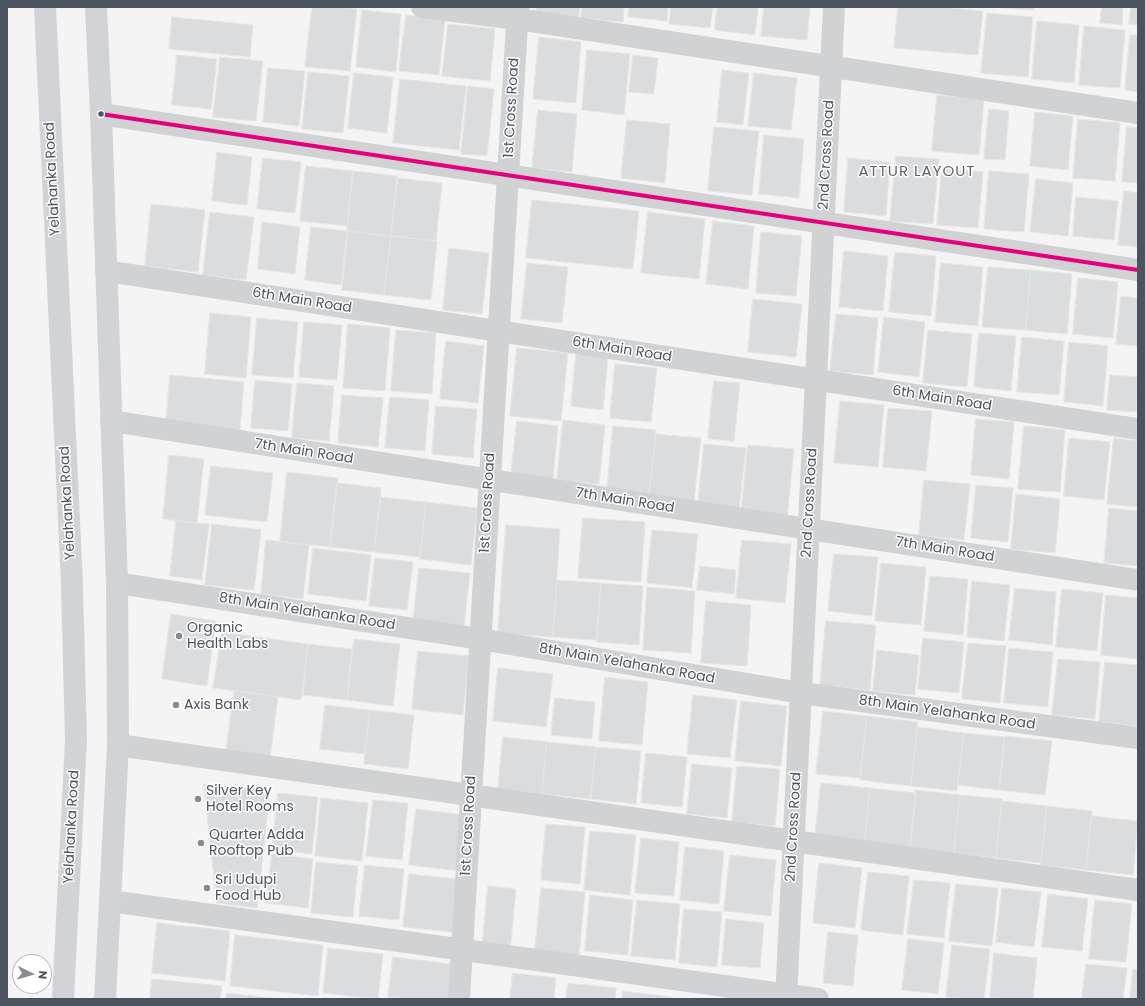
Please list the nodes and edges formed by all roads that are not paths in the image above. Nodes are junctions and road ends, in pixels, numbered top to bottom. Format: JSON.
{"nodes":[{"id":1,"x":45,"y":7,"type":"edge"},
{"id":2,"x":96,"y":7,"type":"edge"},
{"id":3,"x":422,"y":7,"type":"edge"},
{"id":4,"x":834,"y":7,"type":"edge"},
{"id":5,"x":518,"y":13,"type":"edge"},
{"id":6,"x":831,"y":67,"type":"junction"},
{"id":7,"x":1138,"y":113,"type":"edge"},
{"id":8,"x":102,"y":114,"type":"junction"},
{"id":9,"x":508,"y":175,"type":"junction"},
{"id":10,"x":824,"y":223,"type":"junction"},
{"id":11,"x":1138,"y":270,"type":"edge"},
{"id":12,"x":106,"y":271,"type":"junction"},
{"id":13,"x":499,"y":331,"type":"junction"},
{"id":14,"x":816,"y":380,"type":"junction"},
{"id":15,"x":111,"y":421,"type":"junction"},
{"id":16,"x":1138,"y":429,"type":"edge"},
{"id":17,"x":490,"y":480,"type":"junction"},
{"id":18,"x":809,"y":530,"type":"junction"},
{"id":19,"x":1138,"y":580,"type":"edge"},
{"id":20,"x":116,"y":583,"type":"junction"},
{"id":21,"x":480,"y":639,"type":"junction"},
{"id":22,"x":801,"y":693,"type":"junction"},
{"id":23,"x":1138,"y":738,"type":"edge"},
{"id":24,"x":118,"y":745,"type":"junction"},
{"id":25,"x":471,"y":794,"type":"junction"},
{"id":26,"x":794,"y":840,"type":"junction"},
{"id":27,"x":1138,"y":890,"type":"edge"},
{"id":28,"x":110,"y":901,"type":"junction"},
{"id":29,"x":462,"y":949,"type":"junction"},
{"id":30,"x":786,"y":997,"type":"edge"},
{"id":31,"x":63,"y":999,"type":"edge"},
{"id":32,"x":105,"y":999,"type":"edge"},
{"id":33,"x":459,"y":999,"type":"edge"},
{"id":34,"x":818,"y":999,"type":"edge"}],
"edges":[{"from":1,"to":31,"type":"main road","name":"Yelahanka Road"},
{"from":2,"to":8,"type":"main road"},
{"from":3,"to":5,"type":"street"},
{"from":4,"to":6,"type":"street","name":"2nd Cross Road"},
{"from":5,"to":6,"type":"street"},
{"from":5,"to":9,"type":"street","name":"1st Cross Road"},
{"from":6,"to":7,"type":"street"},
{"from":6,"to":10,"type":"street","name":"2nd Cross Road"},
{"from":8,"to":9,"type":"street"},
{"from":8,"to":12,"type":"main road"},
{"from":9,"to":10,"type":"street"},
{"from":9,"to":13,"type":"street","name":"1st Cross Road"},
{"from":10,"to":11,"type":"street"},
{"from":10,"to":14,"type":"street","name":"2nd Cross Road"},
{"from":12,"to":13,"type":"street","name":"6th Main Road"},
{"from":12,"to":15,"type":"main road"},
{"from":13,"to":14,"type":"street","name":"6th Main Road"},
{"from":13,"to":17,"type":"street","name":"1st Cross Road"},
{"from":14,"to":16,"type":"street","name":"6th Main Road"},
{"from":14,"to":18,"type":"street","name":"2nd Cross Road"},
{"from":15,"to":17,"type":"street","name":"7th Main Road"},
{"from":15,"to":20,"type":"main road"},
{"from":17,"to":18,"type":"street","name":"7th Main Road"},
{"from":17,"to":21,"type":"street","name":"1st Cross Road"},
{"from":18,"to":19,"type":"street","name":"7th Main Road"},
{"from":18,"to":22,"type":"street","name":"2nd Cross Road"},
{"from":20,"to":21,"type":"street","name":"8th Main Yelahanka Road"},
{"from":20,"to":24,"type":"main road"},
{"from":21,"to":22,"type":"street","name":"8th Main Yelahanka Road"},
{"from":21,"to":25,"type":"street","name":"1st Cross Road"},
{"from":22,"to":23,"type":"street","name":"8th Main Yelahanka Road"},
{"from":22,"to":26,"type":"street","name":"2nd Cross Road"},
{"from":24,"to":25,"type":"street"},
{"from":24,"to":28,"type":"main road"},
{"from":25,"to":26,"type":"street"},
{"from":25,"to":29,"type":"street","name":"1st Cross Road"},
{"from":26,"to":27,"type":"street"},
{"from":26,"to":30,"type":"street","name":"2nd Cross Road"},
{"from":28,"to":29,"type":"street"},
{"from":28,"to":32,"type":"main road"},
{"from":29,"to":30,"type":"street"},
{"from":29,"to":33,"type":"street","name":"1st Cross Road"},
{"from":30,"to":34,"type":"street"}]}
